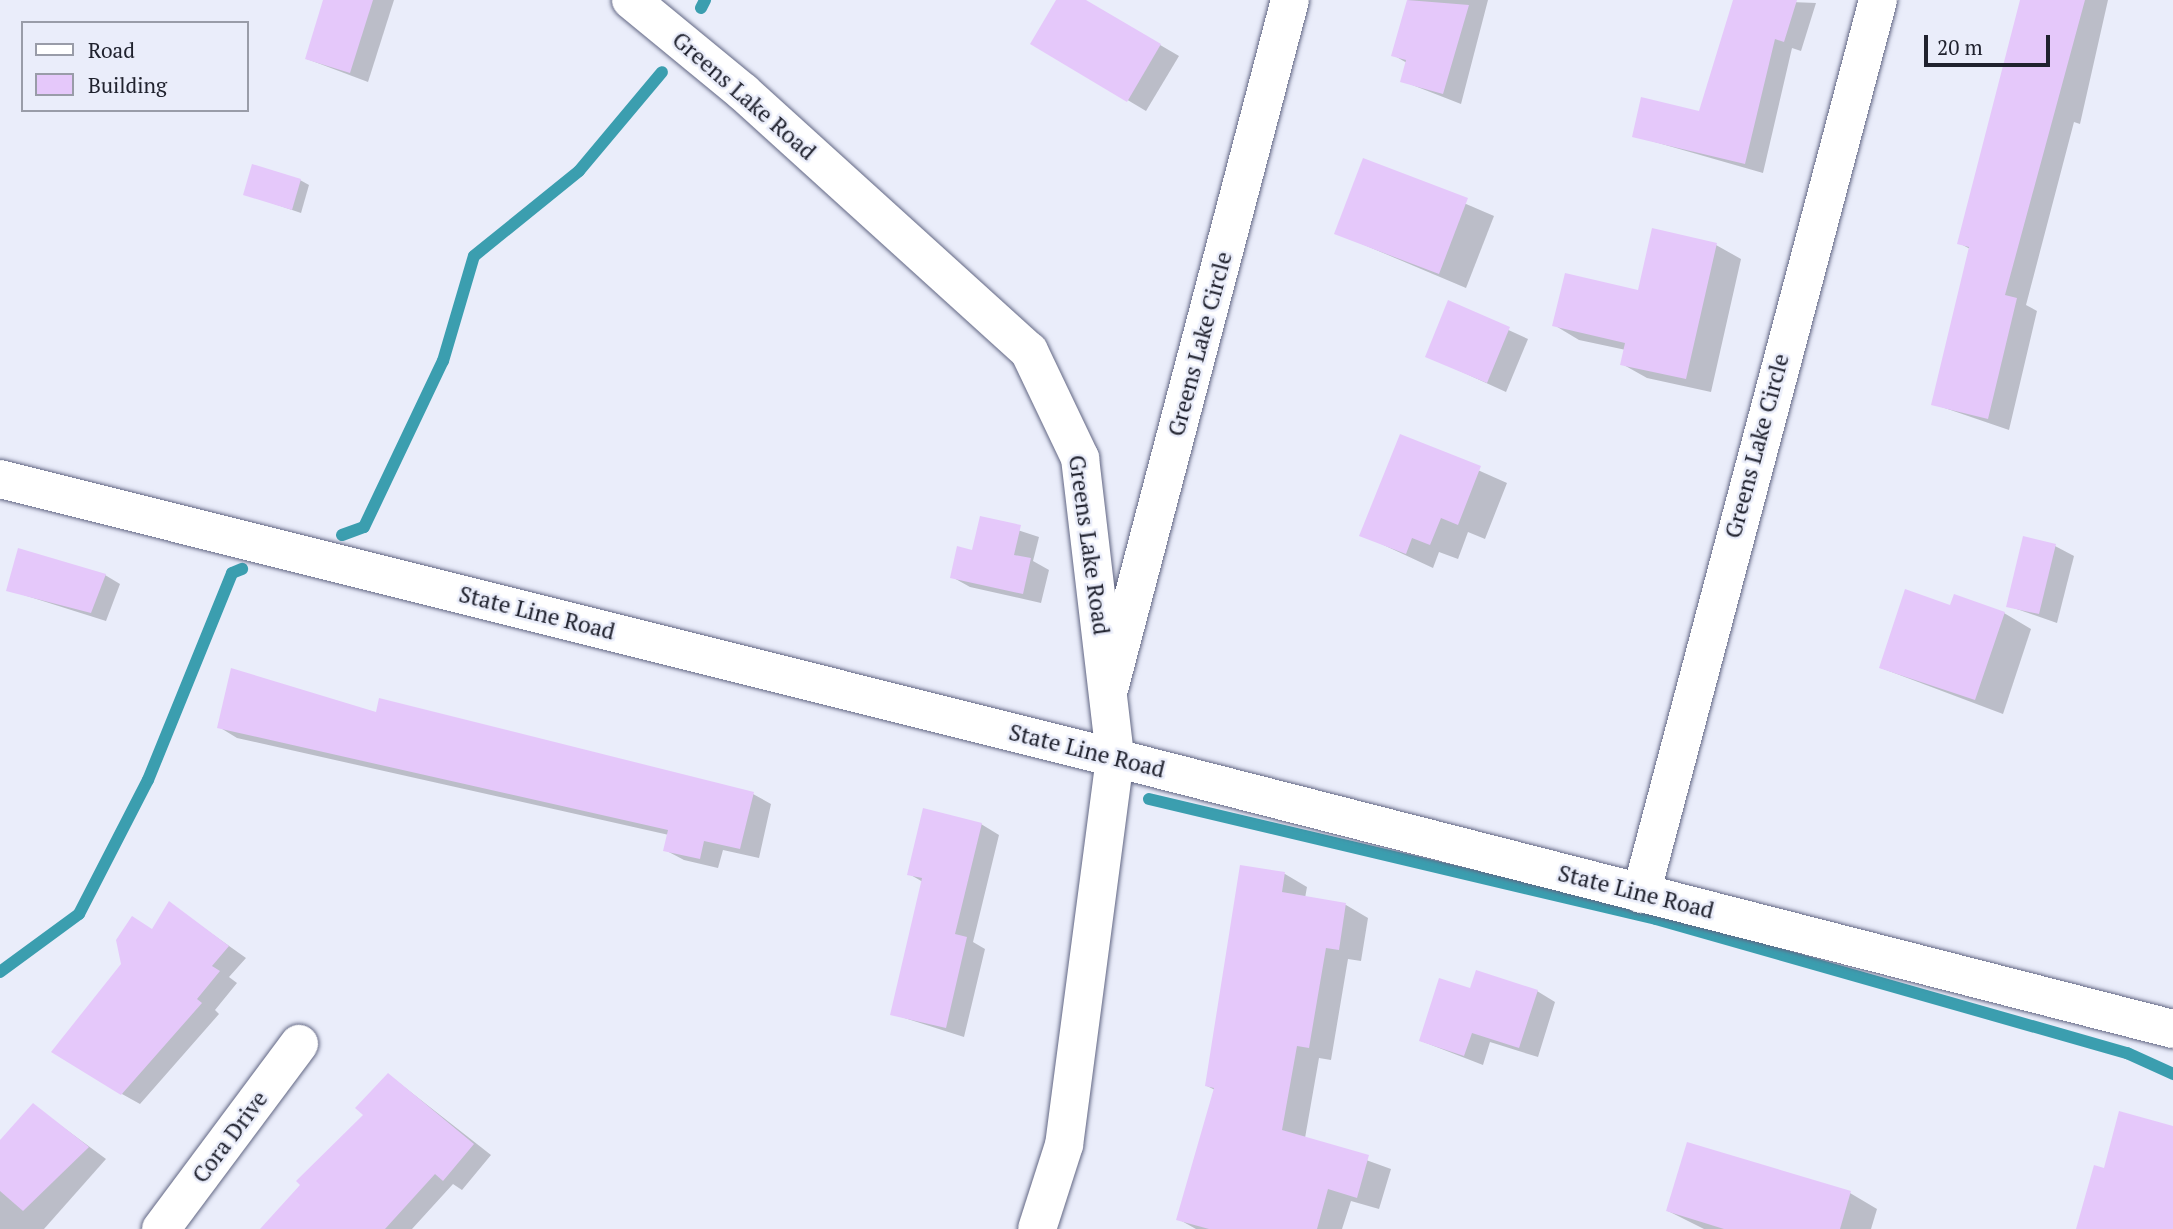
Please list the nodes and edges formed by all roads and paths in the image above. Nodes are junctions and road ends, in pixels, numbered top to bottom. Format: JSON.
{"nodes":[{"id":1,"x":631,"y":0,"type":"edge"},
{"id":2,"x":1290,"y":0,"type":"edge"},
{"id":3,"x":1878,"y":0,"type":"edge"},
{"id":4,"x":0,"y":479,"type":"edge"},
{"id":5,"x":1109,"y":688,"type":"junction"},
{"id":6,"x":1115,"y":758,"type":"junction"},
{"id":7,"x":1641,"y":894,"type":"junction"},
{"id":8,"x":2173,"y":1029,"type":"edge"},
{"id":9,"x":299,"y":1044,"type":"dead end"},
{"id":10,"x":161,"y":1229,"type":"edge"},
{"id":11,"x":1037,"y":1229,"type":"edge"}],
"edges":[{"from":1,"to":5,"type":"street","name":"Greens Lake Road"},
{"from":2,"to":5,"type":"street","name":"Greens Lake Circle"},
{"from":3,"to":7,"type":"street","name":"Greens Lake Circle"},
{"from":4,"to":6,"type":"street","name":"State Line Road"},
{"from":5,"to":6,"type":"street","name":"Greens Lake Road"},
{"from":6,"to":7,"type":"street","name":"State Line Road"},
{"from":6,"to":11,"type":"street","name":"Greens Lake Road"},
{"from":7,"to":8,"type":"street","name":"State Line Road"},
{"from":9,"to":10,"type":"street","name":"Cora Drive"}]}
